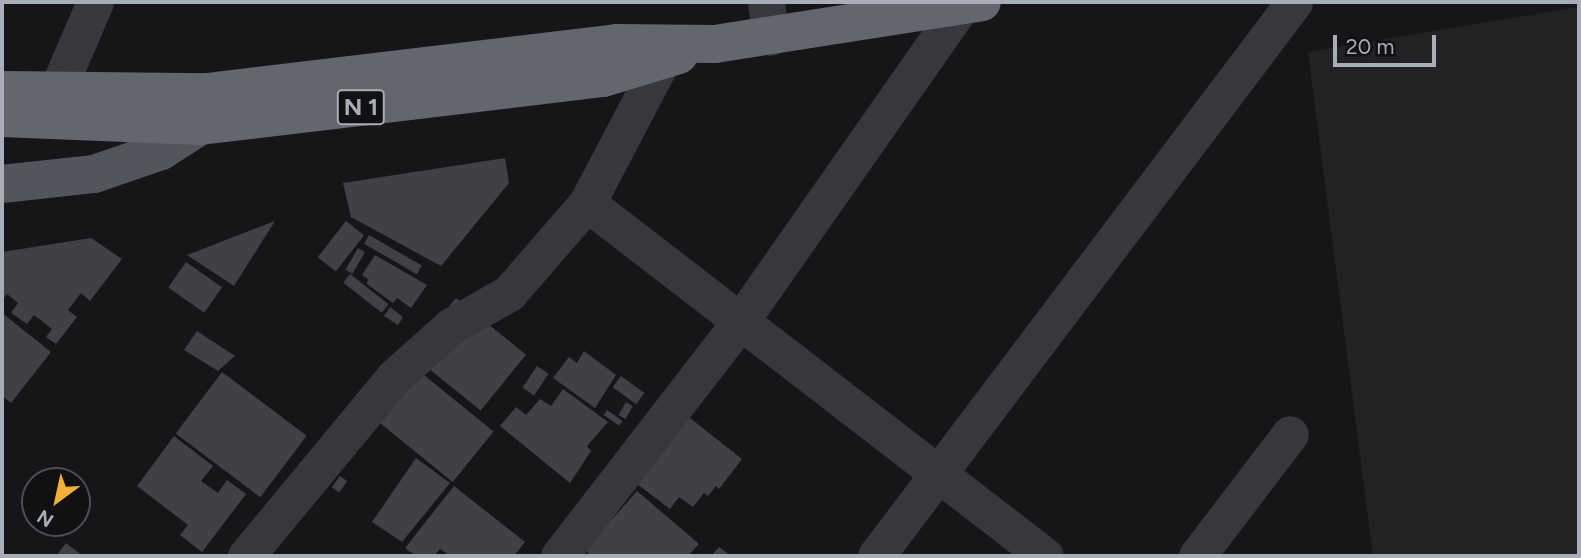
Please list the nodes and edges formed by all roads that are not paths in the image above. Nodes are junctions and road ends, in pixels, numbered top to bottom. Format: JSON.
{"nodes":[{"id":1,"x":95,"y":2,"type":"edge"},
{"id":2,"x":1294,"y":2,"type":"edge"},
{"id":3,"x":972,"y":3,"type":"edge"},
{"id":4,"x":768,"y":19,"type":"edge"},
{"id":5,"x":667,"y":52,"type":"junction"},
{"id":6,"x":2,"y":90,"type":"edge"},
{"id":7,"x":57,"y":93,"type":"junction"},
{"id":8,"x":2,"y":118,"type":"edge"},
{"id":9,"x":200,"y":126,"type":"junction"},
{"id":10,"x":2,"y":184,"type":"edge"},
{"id":11,"x":587,"y":203,"type":"junction"},
{"id":12,"x":742,"y":319,"type":"junction"},
{"id":13,"x":1290,"y":434,"type":"dead end"},
{"id":14,"x":939,"y":473,"type":"junction"},
{"id":15,"x":246,"y":556,"type":"edge"},
{"id":16,"x":559,"y":556,"type":"edge"},
{"id":17,"x":876,"y":556,"type":"edge"},
{"id":18,"x":1045,"y":556,"type":"edge"},
{"id":19,"x":1197,"y":556,"type":"edge"}],
"edges":[{"from":1,"to":7,"type":"street"},
{"from":2,"to":14,"type":"street"},
{"from":3,"to":4,"type":"highway","number":"N 1"},
{"from":3,"to":12,"type":"street"},
{"from":4,"to":5,"type":"highway","number":"N 1"},
{"from":5,"to":7,"type":"highway","number":"N 1"},
{"from":5,"to":9,"type":"highway","number":"N 1"},
{"from":5,"to":11,"type":"street"},
{"from":6,"to":7,"type":"highway","number":"N 1"},
{"from":8,"to":9,"type":"highway","number":"N 1"},
{"from":9,"to":10,"type":"main road"},
{"from":11,"to":12,"type":"street"},
{"from":11,"to":15,"type":"street"},
{"from":12,"to":14,"type":"street"},
{"from":12,"to":16,"type":"street"},
{"from":13,"to":19,"type":"street"},
{"from":14,"to":17,"type":"street"},
{"from":14,"to":18,"type":"street"}]}
